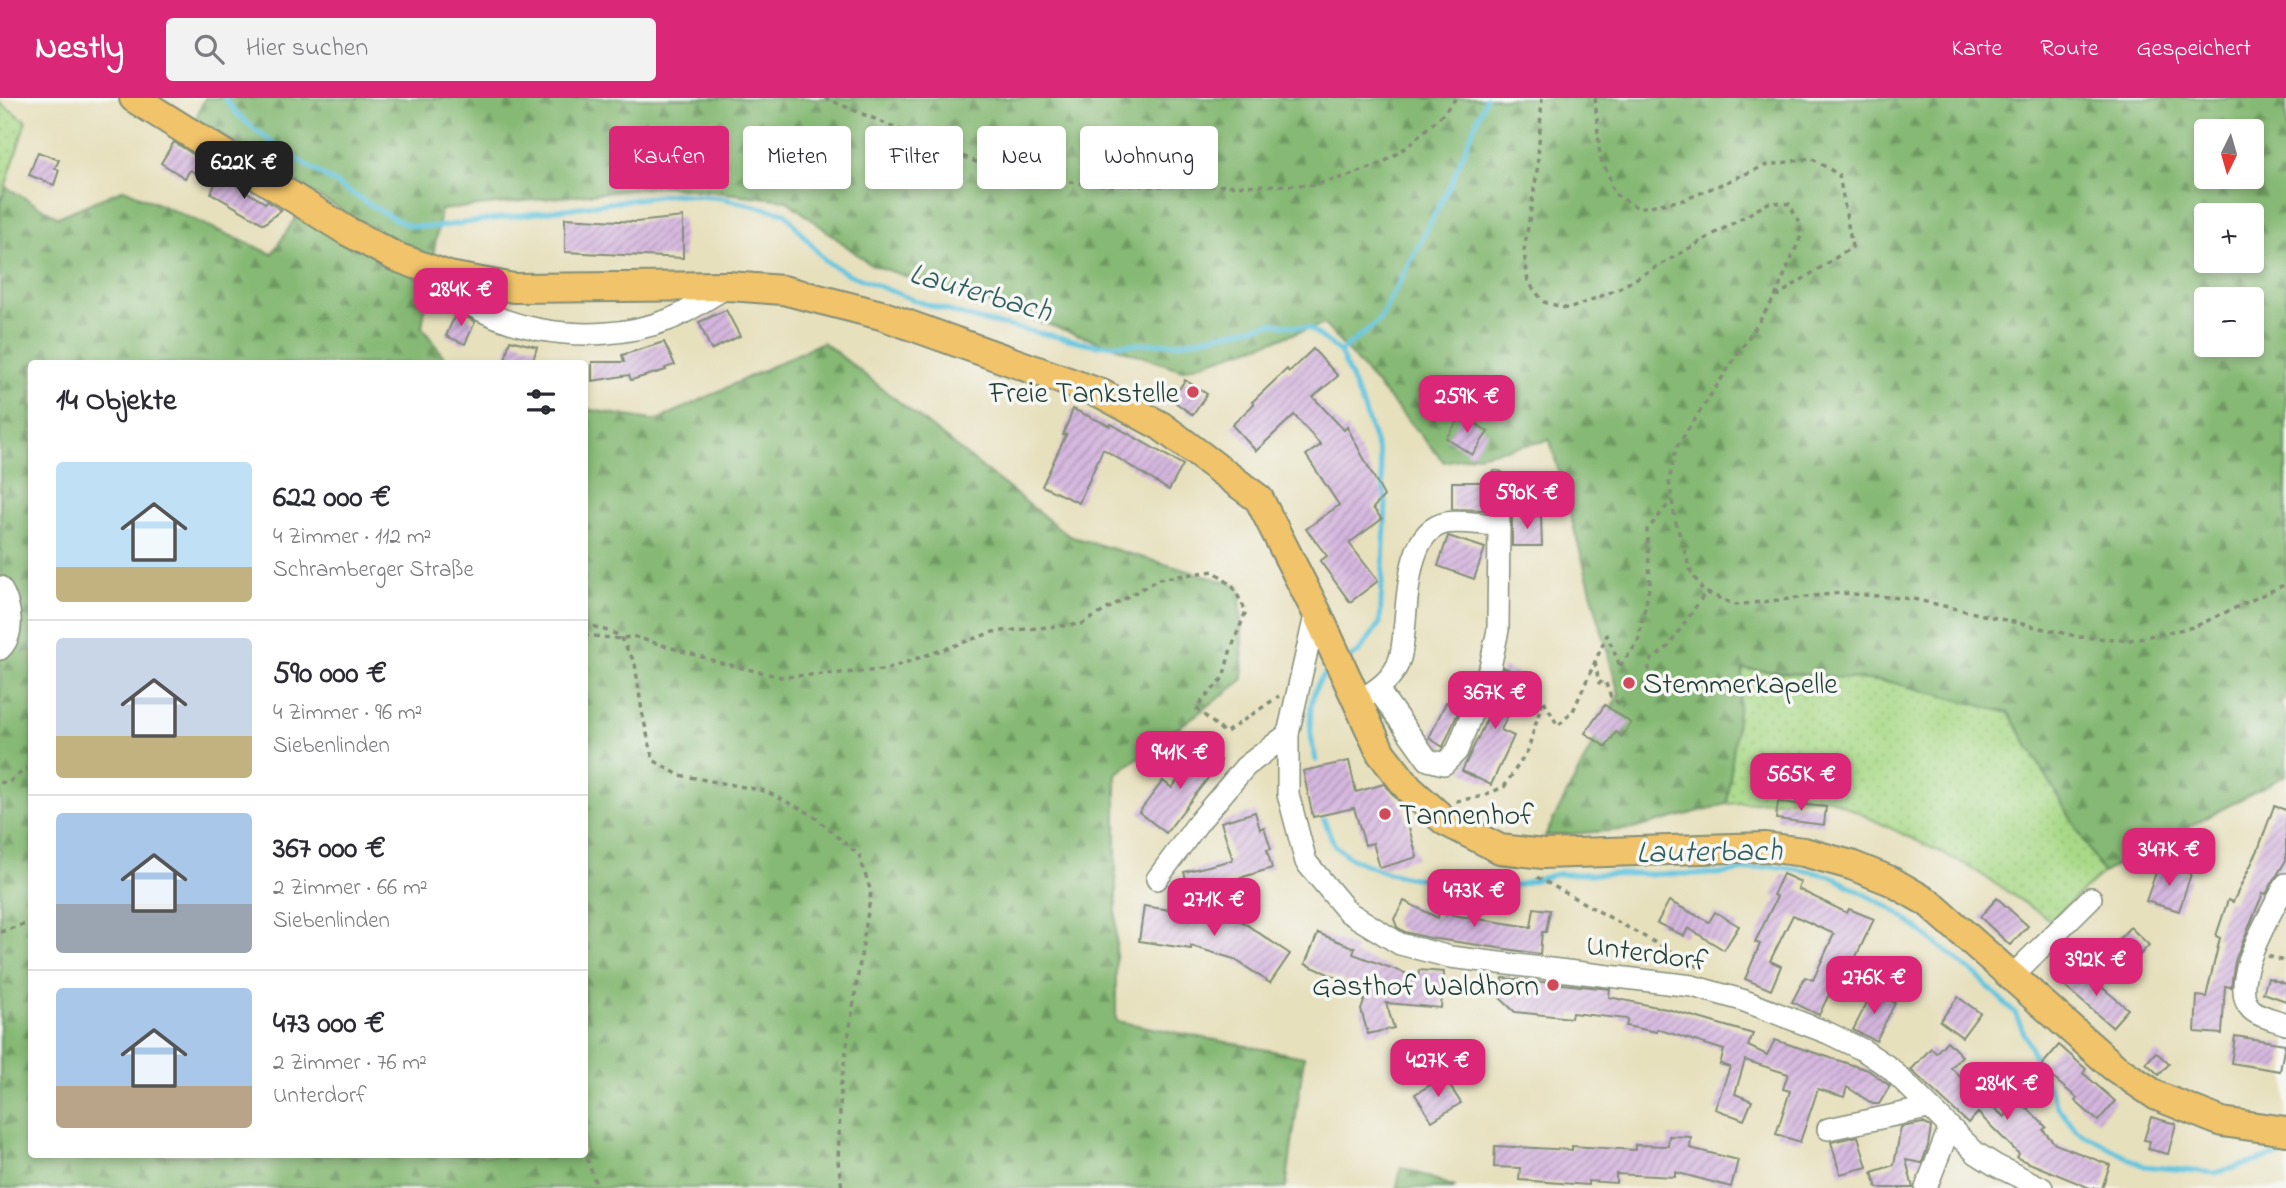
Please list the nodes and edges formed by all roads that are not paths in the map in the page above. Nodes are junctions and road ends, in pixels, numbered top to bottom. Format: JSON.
{"nodes":[{"id":1,"x":134,"y":98,"type":"edge"},
{"id":2,"x":424,"y":268,"type":"junction"},
{"id":3,"x":729,"y":286,"type":"junction"},
{"id":4,"x":1497,"y":482,"type":"dead end"},
{"id":5,"x":1499,"y":525,"type":"junction"},
{"id":6,"x":0,"y":587,"type":"edge"},
{"id":7,"x":1316,"y":611,"type":"junction"},
{"id":8,"x":0,"y":649,"type":"edge"},
{"id":9,"x":1360,"y":691,"type":"junction"},
{"id":10,"x":1288,"y":734,"type":"junction"},
{"id":11,"x":1157,"y":879,"type":"dead end"},
{"id":12,"x":2286,"y":884,"type":"edge"},
{"id":13,"x":2091,"y":898,"type":"dead end"},
{"id":14,"x":2013,"y":975,"type":"junction"},
{"id":15,"x":2286,"y":1024,"type":"edge"},
{"id":16,"x":1928,"y":1108,"type":"junction"},
{"id":17,"x":1828,"y":1129,"type":"dead end"},
{"id":18,"x":1950,"y":1129,"type":"junction"},
{"id":19,"x":2286,"y":1131,"type":"edge"},
{"id":20,"x":1926,"y":1188,"type":"edge"},
{"id":21,"x":2042,"y":1188,"type":"edge"}],
"edges":[{"from":1,"to":2,"type":"main road"},
{"from":2,"to":3,"type":"main road"},
{"from":2,"to":3,"type":"street"},
{"from":3,"to":7,"type":"main road"},
{"from":4,"to":5,"type":"street"},
{"from":5,"to":9,"type":"street"},
{"from":5,"to":9,"type":"street"},
{"from":6,"to":8,"type":"street"},
{"from":7,"to":9,"type":"main road"},
{"from":7,"to":10,"type":"street","name":"Unterdorf"},
{"from":9,"to":14,"type":"main road"},
{"from":10,"to":11,"type":"street"},
{"from":10,"to":16,"type":"street","name":"Unterdorf"},
{"from":12,"to":15,"type":"street"},
{"from":13,"to":14,"type":"street"},
{"from":14,"to":19,"type":"main road"},
{"from":16,"to":17,"type":"street"},
{"from":16,"to":18,"type":"street","name":"Unterdorf"},
{"from":18,"to":20,"type":"street"},
{"from":18,"to":21,"type":"street","name":"Unterdorf"}]}
